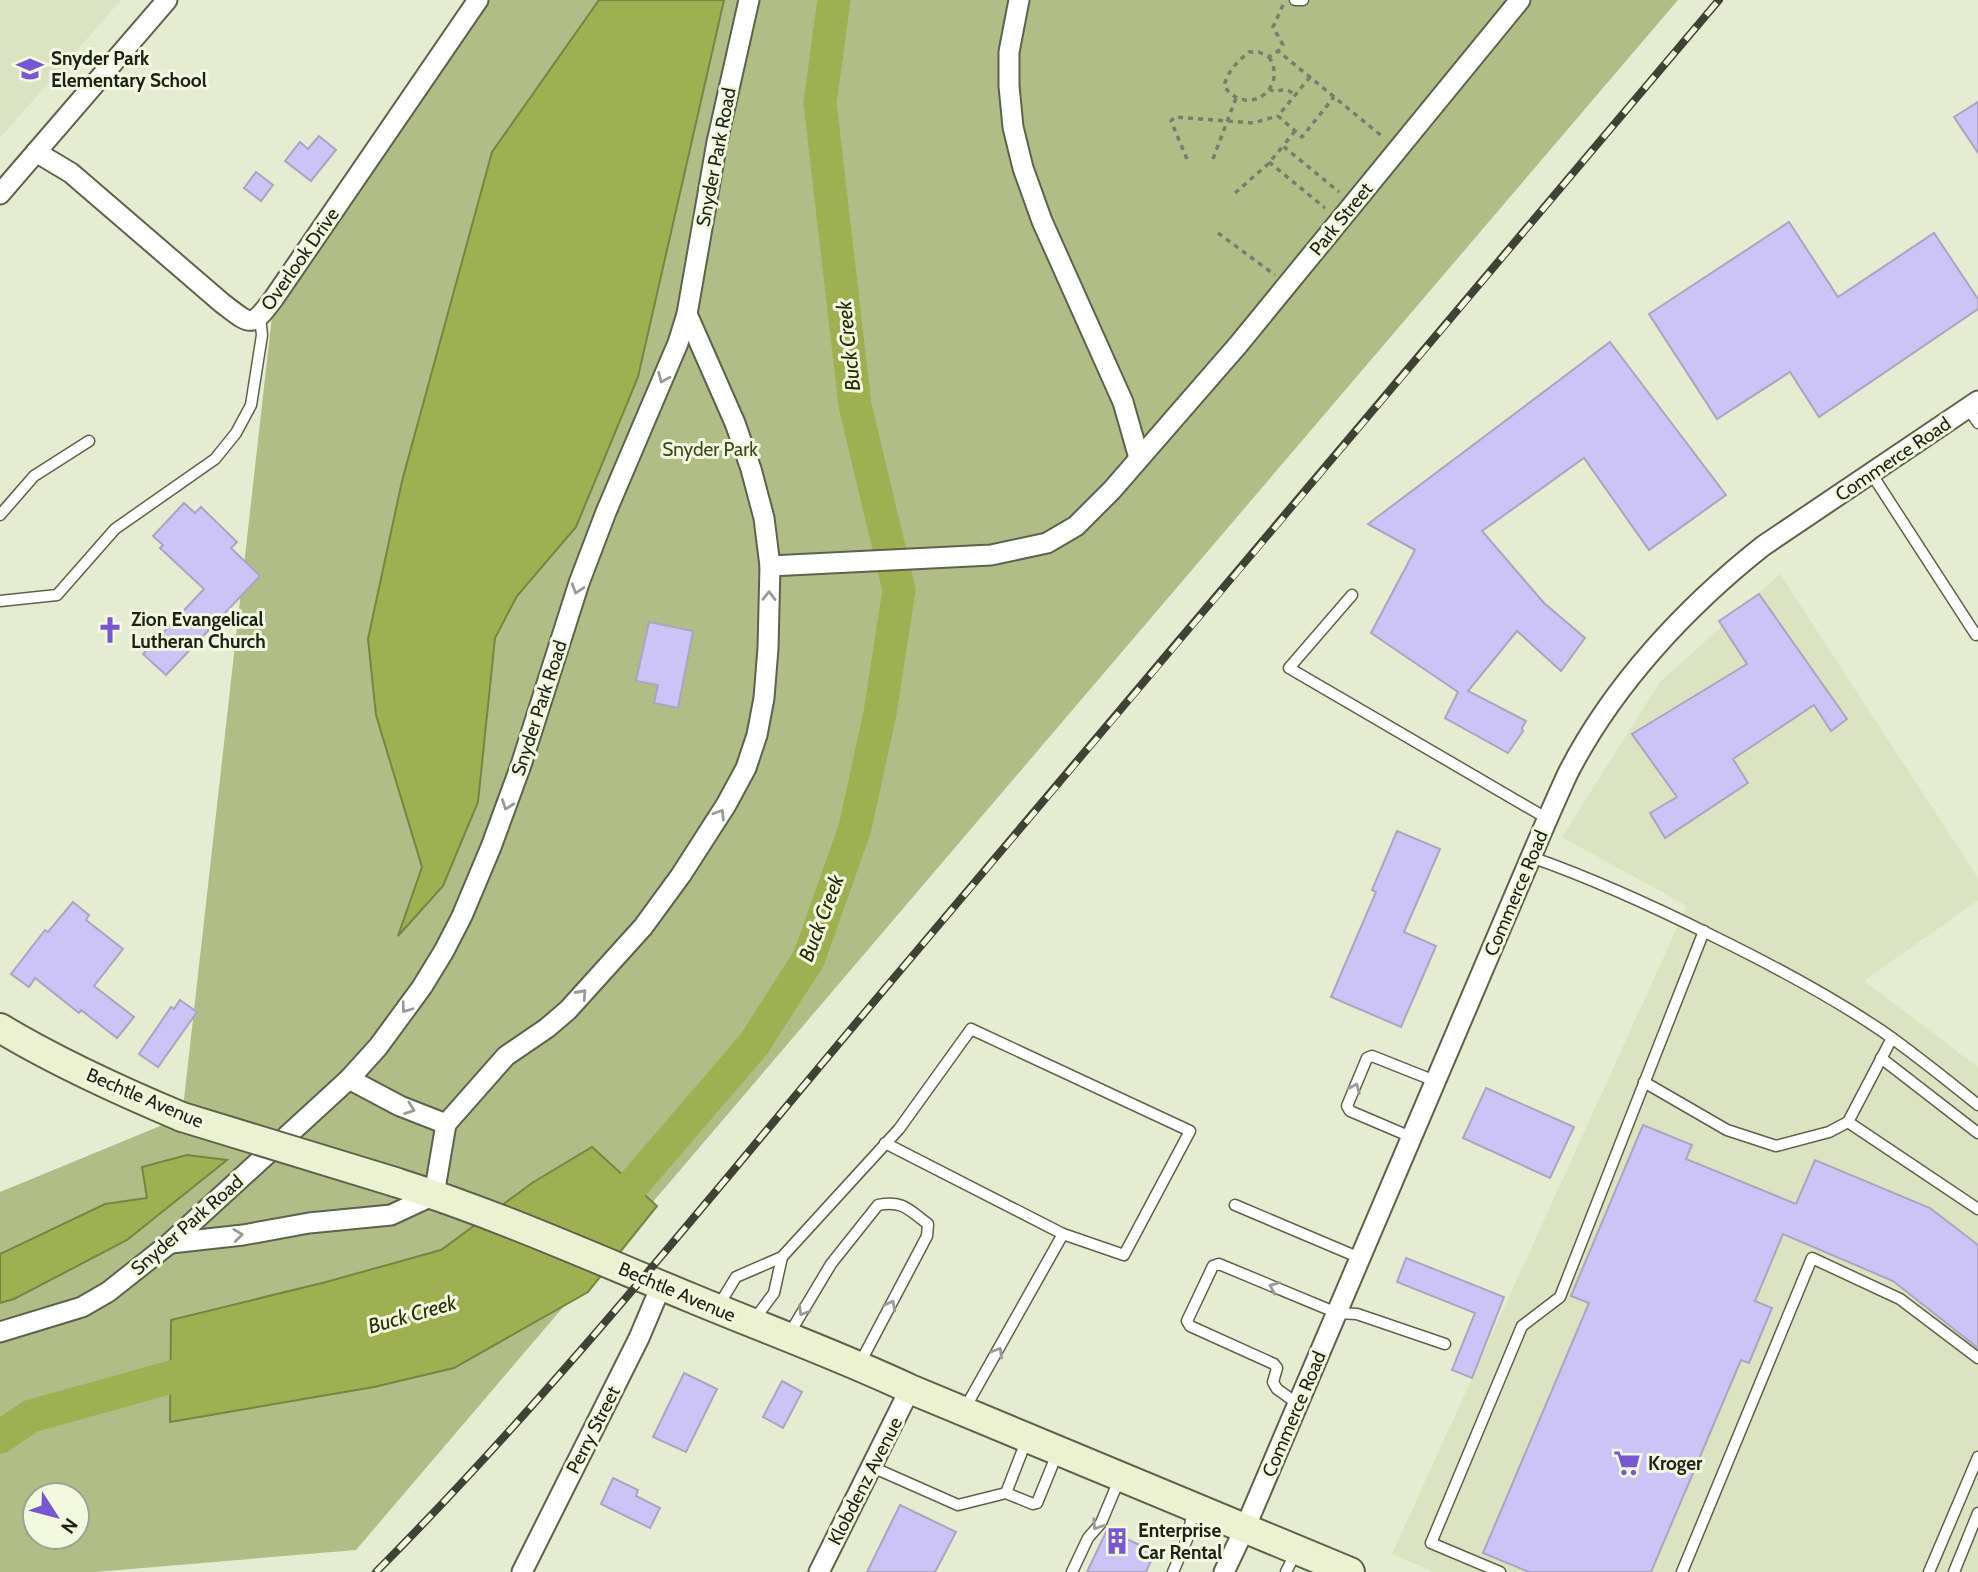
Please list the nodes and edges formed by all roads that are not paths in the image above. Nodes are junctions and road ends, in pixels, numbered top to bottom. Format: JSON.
{"nodes":[{"id":1,"x":167,"y":0,"type":"edge"},
{"id":2,"x":478,"y":0,"type":"edge"},
{"id":3,"x":749,"y":0,"type":"edge"},
{"id":4,"x":1018,"y":0,"type":"edge"},
{"id":5,"x":1295,"y":0,"type":"edge"},
{"id":6,"x":1303,"y":0,"type":"edge"},
{"id":7,"x":1520,"y":0,"type":"edge"},
{"id":8,"x":36,"y":152,"type":"junction"},
{"id":9,"x":0,"y":194,"type":"edge"},
{"id":10,"x":687,"y":314,"type":"junction"},
{"id":11,"x":260,"y":317,"type":"junction"},
{"id":12,"x":1975,"y":411,"type":"edge"},
{"id":13,"x":89,"y":441,"type":"dead end"},
{"id":14,"x":1139,"y":458,"type":"junction"},
{"id":15,"x":1871,"y":473,"type":"junction"},
{"id":16,"x":0,"y":515,"type":"edge"},
{"id":17,"x":769,"y":566,"type":"junction"},
{"id":18,"x":1352,"y":595,"type":"dead end"},
{"id":19,"x":0,"y":601,"type":"edge"},
{"id":20,"x":1978,"y":633,"type":"edge"},
{"id":21,"x":1548,"y":819,"type":"junction"},
{"id":22,"x":1531,"y":857,"type":"junction"},
{"id":23,"x":1704,"y":931,"type":"junction"},
{"id":24,"x":0,"y":1028,"type":"edge"},
{"id":25,"x":1892,"y":1038,"type":"junction"},
{"id":26,"x":1881,"y":1058,"type":"junction"},
{"id":27,"x":349,"y":1079,"type":"junction"},
{"id":28,"x":1435,"y":1081,"type":"junction"},
{"id":29,"x":1644,"y":1082,"type":"junction"},
{"id":30,"x":1978,"y":1105,"type":"edge"},
{"id":31,"x":1847,"y":1122,"type":"junction"},
{"id":32,"x":446,"y":1124,"type":"junction"},
{"id":33,"x":1978,"y":1133,"type":"edge"},
{"id":34,"x":1411,"y":1137,"type":"junction"},
{"id":35,"x":885,"y":1143,"type":"junction"},
{"id":36,"x":434,"y":1195,"type":"junction"},
{"id":37,"x":1235,"y":1205,"type":"dead end"},
{"id":38,"x":1978,"y":1209,"type":"edge"},
{"id":39,"x":1063,"y":1234,"type":"junction"},
{"id":40,"x":170,"y":1243,"type":"junction"},
{"id":41,"x":782,"y":1257,"type":"junction"},
{"id":42,"x":1360,"y":1258,"type":"junction"},
{"id":43,"x":661,"y":1286,"type":"junction"},
{"id":44,"x":716,"y":1308,"type":"junction"},
{"id":45,"x":1337,"y":1313,"type":"junction"},
{"id":46,"x":752,"y":1323,"type":"junction"},
{"id":47,"x":0,"y":1332,"type":"edge"},
{"id":48,"x":787,"y":1338,"type":"junction"},
{"id":49,"x":1445,"y":1344,"type":"dead end"},
{"id":50,"x":1978,"y":1358,"type":"edge"},
{"id":51,"x":859,"y":1365,"type":"junction"},
{"id":52,"x":911,"y":1389,"type":"junction"},
{"id":53,"x":1298,"y":1404,"type":"junction"},
{"id":54,"x":963,"y":1411,"type":"junction"},
{"id":55,"x":1028,"y":1438,"type":"junction"},
{"id":56,"x":1059,"y":1451,"type":"junction"},
{"id":57,"x":1978,"y":1457,"type":"edge"},
{"id":58,"x":872,"y":1467,"type":"junction"},
{"id":59,"x":1121,"y":1477,"type":"junction"},
{"id":60,"x":1006,"y":1493,"type":"junction"},
{"id":61,"x":1193,"y":1507,"type":"junction"},
{"id":62,"x":1978,"y":1513,"type":"edge"},
{"id":63,"x":1245,"y":1528,"type":"junction"},
{"id":64,"x":1291,"y":1561,"type":"edge"},
{"id":65,"x":522,"y":1572,"type":"edge"},
{"id":66,"x":819,"y":1572,"type":"edge"},
{"id":67,"x":1072,"y":1572,"type":"edge"},
{"id":68,"x":1172,"y":1572,"type":"edge"},
{"id":69,"x":1224,"y":1572,"type":"edge"},
{"id":70,"x":1350,"y":1572,"type":"edge"},
{"id":71,"x":1500,"y":1572,"type":"edge"},
{"id":72,"x":1682,"y":1572,"type":"edge"},
{"id":73,"x":1929,"y":1572,"type":"edge"},
{"id":74,"x":1954,"y":1572,"type":"edge"}],
"edges":[{"from":1,"to":8,"type":"street"},
{"from":2,"to":11,"type":"street","name":"Overlook Drive"},
{"from":3,"to":10,"type":"street","name":"Snyder Park Road"},
{"from":4,"to":14,"type":"street"},
{"from":5,"to":6,"type":"lane"},
{"from":7,"to":14,"type":"street","name":"Park Street"},
{"from":8,"to":9,"type":"street"},
{"from":8,"to":11,"type":"street","name":"Overlook Drive"},
{"from":10,"to":17,"type":"street"},
{"from":10,"to":27,"type":"street","name":"Snyder Park Road","one_way":true},
{"from":11,"to":19,"type":"lane"},
{"from":12,"to":15,"type":"street","name":"Commerce Road"},
{"from":13,"to":16,"type":"lane"},
{"from":14,"to":17,"type":"street"},
{"from":15,"to":20,"type":"lane"},
{"from":15,"to":21,"type":"street","name":"Commerce Road"},
{"from":32,"to":17,"type":"street","one_way":true},
{"from":18,"to":21,"type":"lane"},
{"from":21,"to":22,"type":"street","name":"Commerce Road"},
{"from":22,"to":23,"type":"lane"},
{"from":22,"to":28,"type":"street","name":"Commerce Road"},
{"from":23,"to":25,"type":"lane"},
{"from":23,"to":29,"type":"lane"},
{"from":24,"to":36,"type":"main road","name":"Bechtle Avenue","bridge":true},
{"from":25,"to":26,"type":"lane"},
{"from":25,"to":30,"type":"lane"},
{"from":26,"to":31,"type":"lane"},
{"from":26,"to":33,"type":"lane"},
{"from":27,"to":32,"type":"street","one_way":true},
{"from":27,"to":40,"type":"street","name":"Snyder Park Road"},
{"from":28,"to":34,"type":"street","name":"Commerce Road"},
{"from":34,"to":28,"type":"lane","one_way":true},
{"from":29,"to":31,"type":"lane"},
{"from":29,"to":71,"type":"lane"},
{"from":31,"to":38,"type":"lane"},
{"from":32,"to":36,"type":"street"},
{"from":34,"to":42,"type":"street","name":"Commerce Road"},
{"from":35,"to":39,"type":"lane"},
{"from":35,"to":39,"type":"lane"},
{"from":35,"to":41,"type":"lane"},
{"from":40,"to":36,"type":"street","one_way":true},
{"from":36,"to":43,"type":"main road","name":"Bechtle Avenue"},
{"from":37,"to":42,"type":"lane"},
{"from":54,"to":39,"type":"lane","one_way":true},
{"from":40,"to":47,"type":"street","name":"Snyder Park Road"},
{"from":41,"to":44,"type":"lane"},
{"from":41,"to":46,"type":"lane"},
{"from":42,"to":45,"type":"street","name":"Commerce Road"},
{"from":43,"to":44,"type":"main road","name":"Bechtle Avenue"},
{"from":43,"to":65,"type":"street","name":"Perry Street"},
{"from":44,"to":46,"type":"main road","name":"Bechtle Avenue"},
{"from":45,"to":49,"type":"lane"},
{"from":45,"to":53,"type":"street","name":"Commerce Road"},
{"from":45,"to":53,"type":"lane","one_way":true},
{"from":46,"to":48,"type":"main road","name":"Bechtle Avenue"},
{"from":48,"to":51,"type":"main road","name":"Bechtle Avenue"},
{"from":51,"to":48,"type":"lane","one_way":true},
{"from":50,"to":72,"type":"lane"},
{"from":51,"to":52,"type":"main road","name":"Bechtle Avenue"},
{"from":52,"to":54,"type":"main road","name":"Bechtle Avenue"},
{"from":52,"to":58,"type":"street","name":"Klobdenz Avenue"},
{"from":53,"to":63,"type":"street","name":"Commerce Road"},
{"from":54,"to":55,"type":"main road","name":"Bechtle Avenue"},
{"from":55,"to":56,"type":"main road","name":"Bechtle Avenue"},
{"from":55,"to":60,"type":"lane"},
{"from":56,"to":59,"type":"main road","name":"Bechtle Avenue"},
{"from":56,"to":60,"type":"lane"},
{"from":57,"to":73,"type":"lane"},
{"from":58,"to":60,"type":"lane"},
{"from":58,"to":66,"type":"street","name":"Klobdenz Avenue"},
{"from":59,"to":61,"type":"main road","name":"Bechtle Avenue"},
{"from":59,"to":67,"type":"lane","one_way":true},
{"from":61,"to":63,"type":"main road","name":"Bechtle Avenue"},
{"from":61,"to":68,"type":"lane"},
{"from":62,"to":74,"type":"lane"},
{"from":63,"to":64,"type":"main road","name":"Bechtle Avenue"},
{"from":63,"to":69,"type":"street","name":"Commerce Road"},
{"from":64,"to":70,"type":"main road","name":"Bechtle Avenue"}]}
